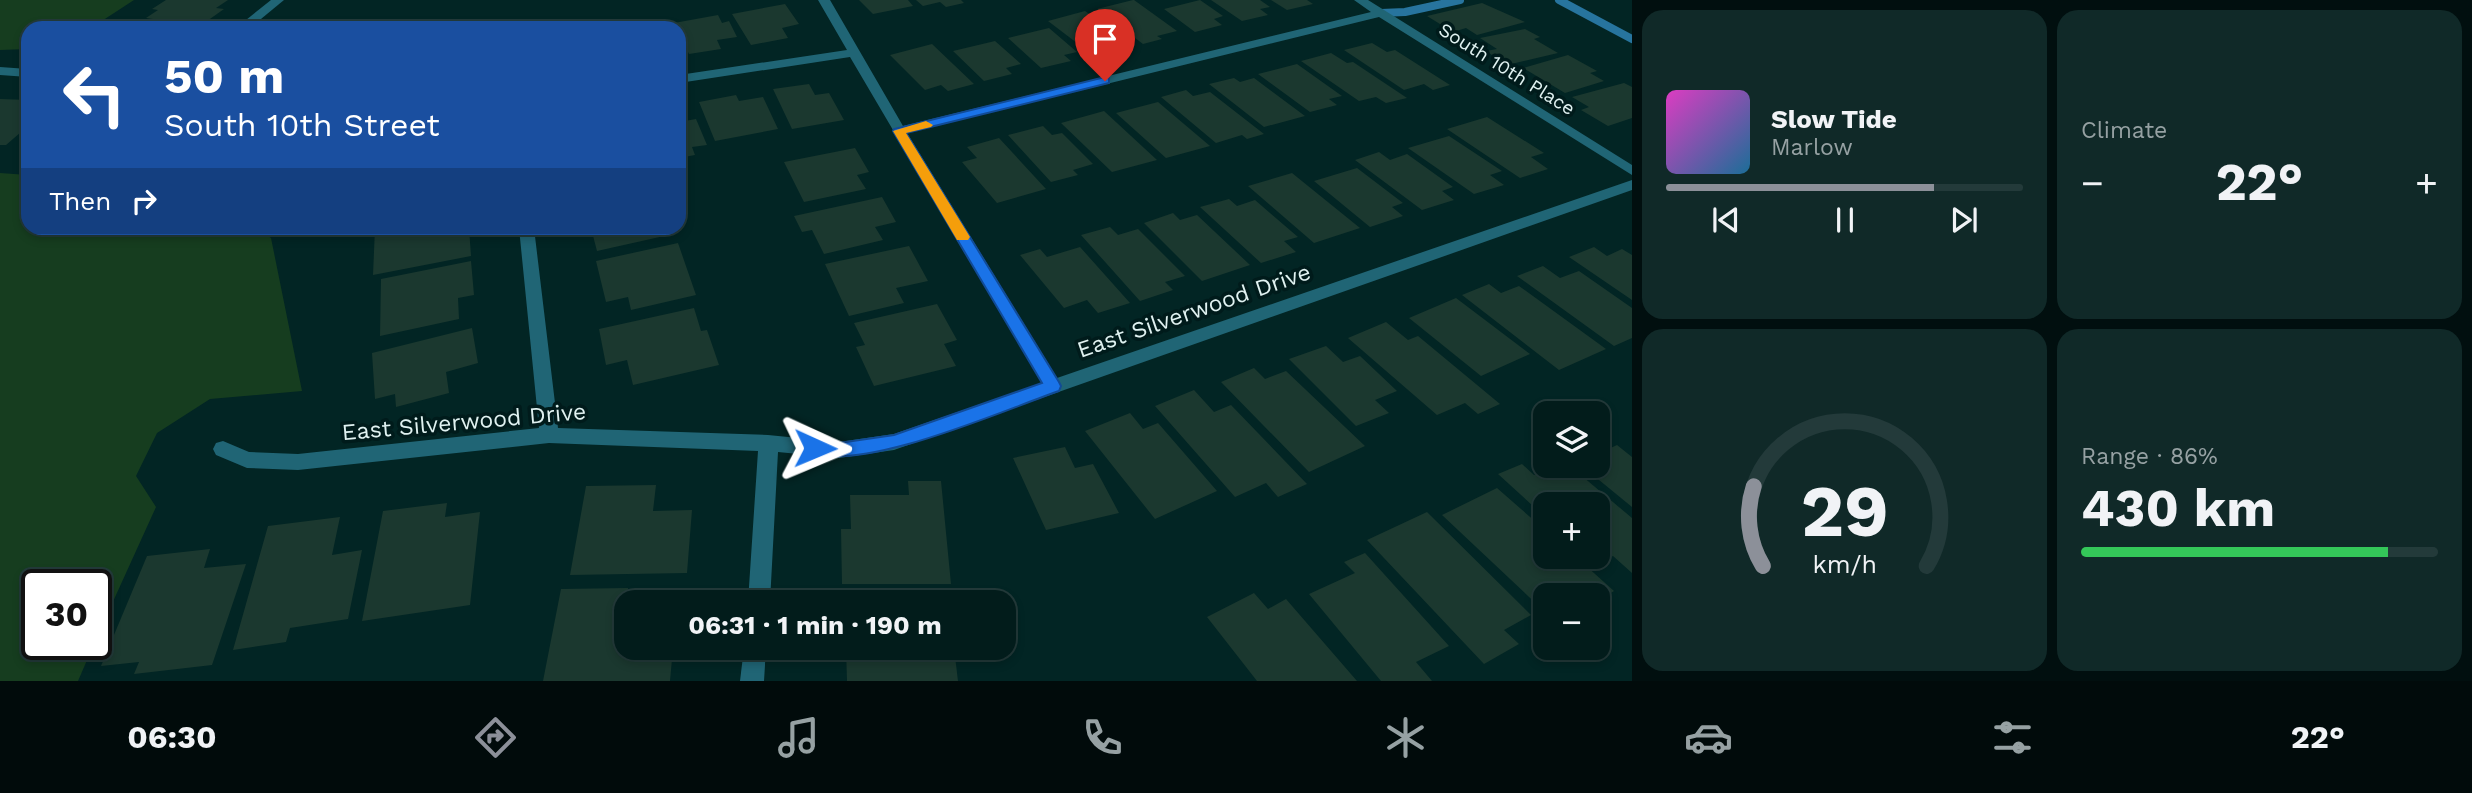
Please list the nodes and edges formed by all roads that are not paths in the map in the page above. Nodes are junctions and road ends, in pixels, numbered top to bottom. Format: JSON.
{"nodes":[{"id":1,"x":278,"y":0,"type":"edge"},
{"id":2,"x":824,"y":0,"type":"edge"},
{"id":3,"x":1360,"y":0,"type":"edge"},
{"id":4,"x":1381,"y":13,"type":"junction"},
{"id":5,"x":251,"y":21,"type":"edge"},
{"id":6,"x":853,"y":52,"type":"junction"},
{"id":7,"x":0,"y":71,"type":"edge"},
{"id":8,"x":21,"y":72,"type":"edge"},
{"id":9,"x":686,"y":78,"type":"edge"},
{"id":10,"x":899,"y":131,"type":"junction"},
{"id":11,"x":1632,"y":171,"type":"edge"},
{"id":12,"x":1632,"y":185,"type":"edge"},
{"id":13,"x":527,"y":235,"type":"edge"},
{"id":14,"x":1053,"y":386,"type":"junction"},
{"id":15,"x":548,"y":435,"type":"junction"},
{"id":16,"x":768,"y":443,"type":"junction"},
{"id":17,"x":223,"y":449,"type":"dead end"},
{"id":18,"x":759,"y":590,"type":"edge"},
{"id":19,"x":754,"y":660,"type":"edge"},
{"id":20,"x":752,"y":681,"type":"edge"}],
"edges":[{"from":1,"to":5,"type":"street"},
{"from":2,"to":6,"type":"street"},
{"from":3,"to":4,"type":"street","name":"South 10th Place"},
{"from":4,"to":10,"type":"street"},
{"from":4,"to":11,"type":"street","name":"South 10th Place"},
{"from":6,"to":9,"type":"street"},
{"from":6,"to":10,"type":"street"},
{"from":7,"to":8,"type":"street"},
{"from":10,"to":14,"type":"street"},
{"from":12,"to":14,"type":"street","name":"East Silverwood Drive"},
{"from":13,"to":15,"type":"street"},
{"from":14,"to":16,"type":"street","name":"East Silverwood Drive"},
{"from":15,"to":16,"type":"street","name":"East Silverwood Drive"},
{"from":15,"to":17,"type":"street","name":"East Silverwood Drive"},
{"from":16,"to":18,"type":"street"},
{"from":19,"to":20,"type":"street"}]}
